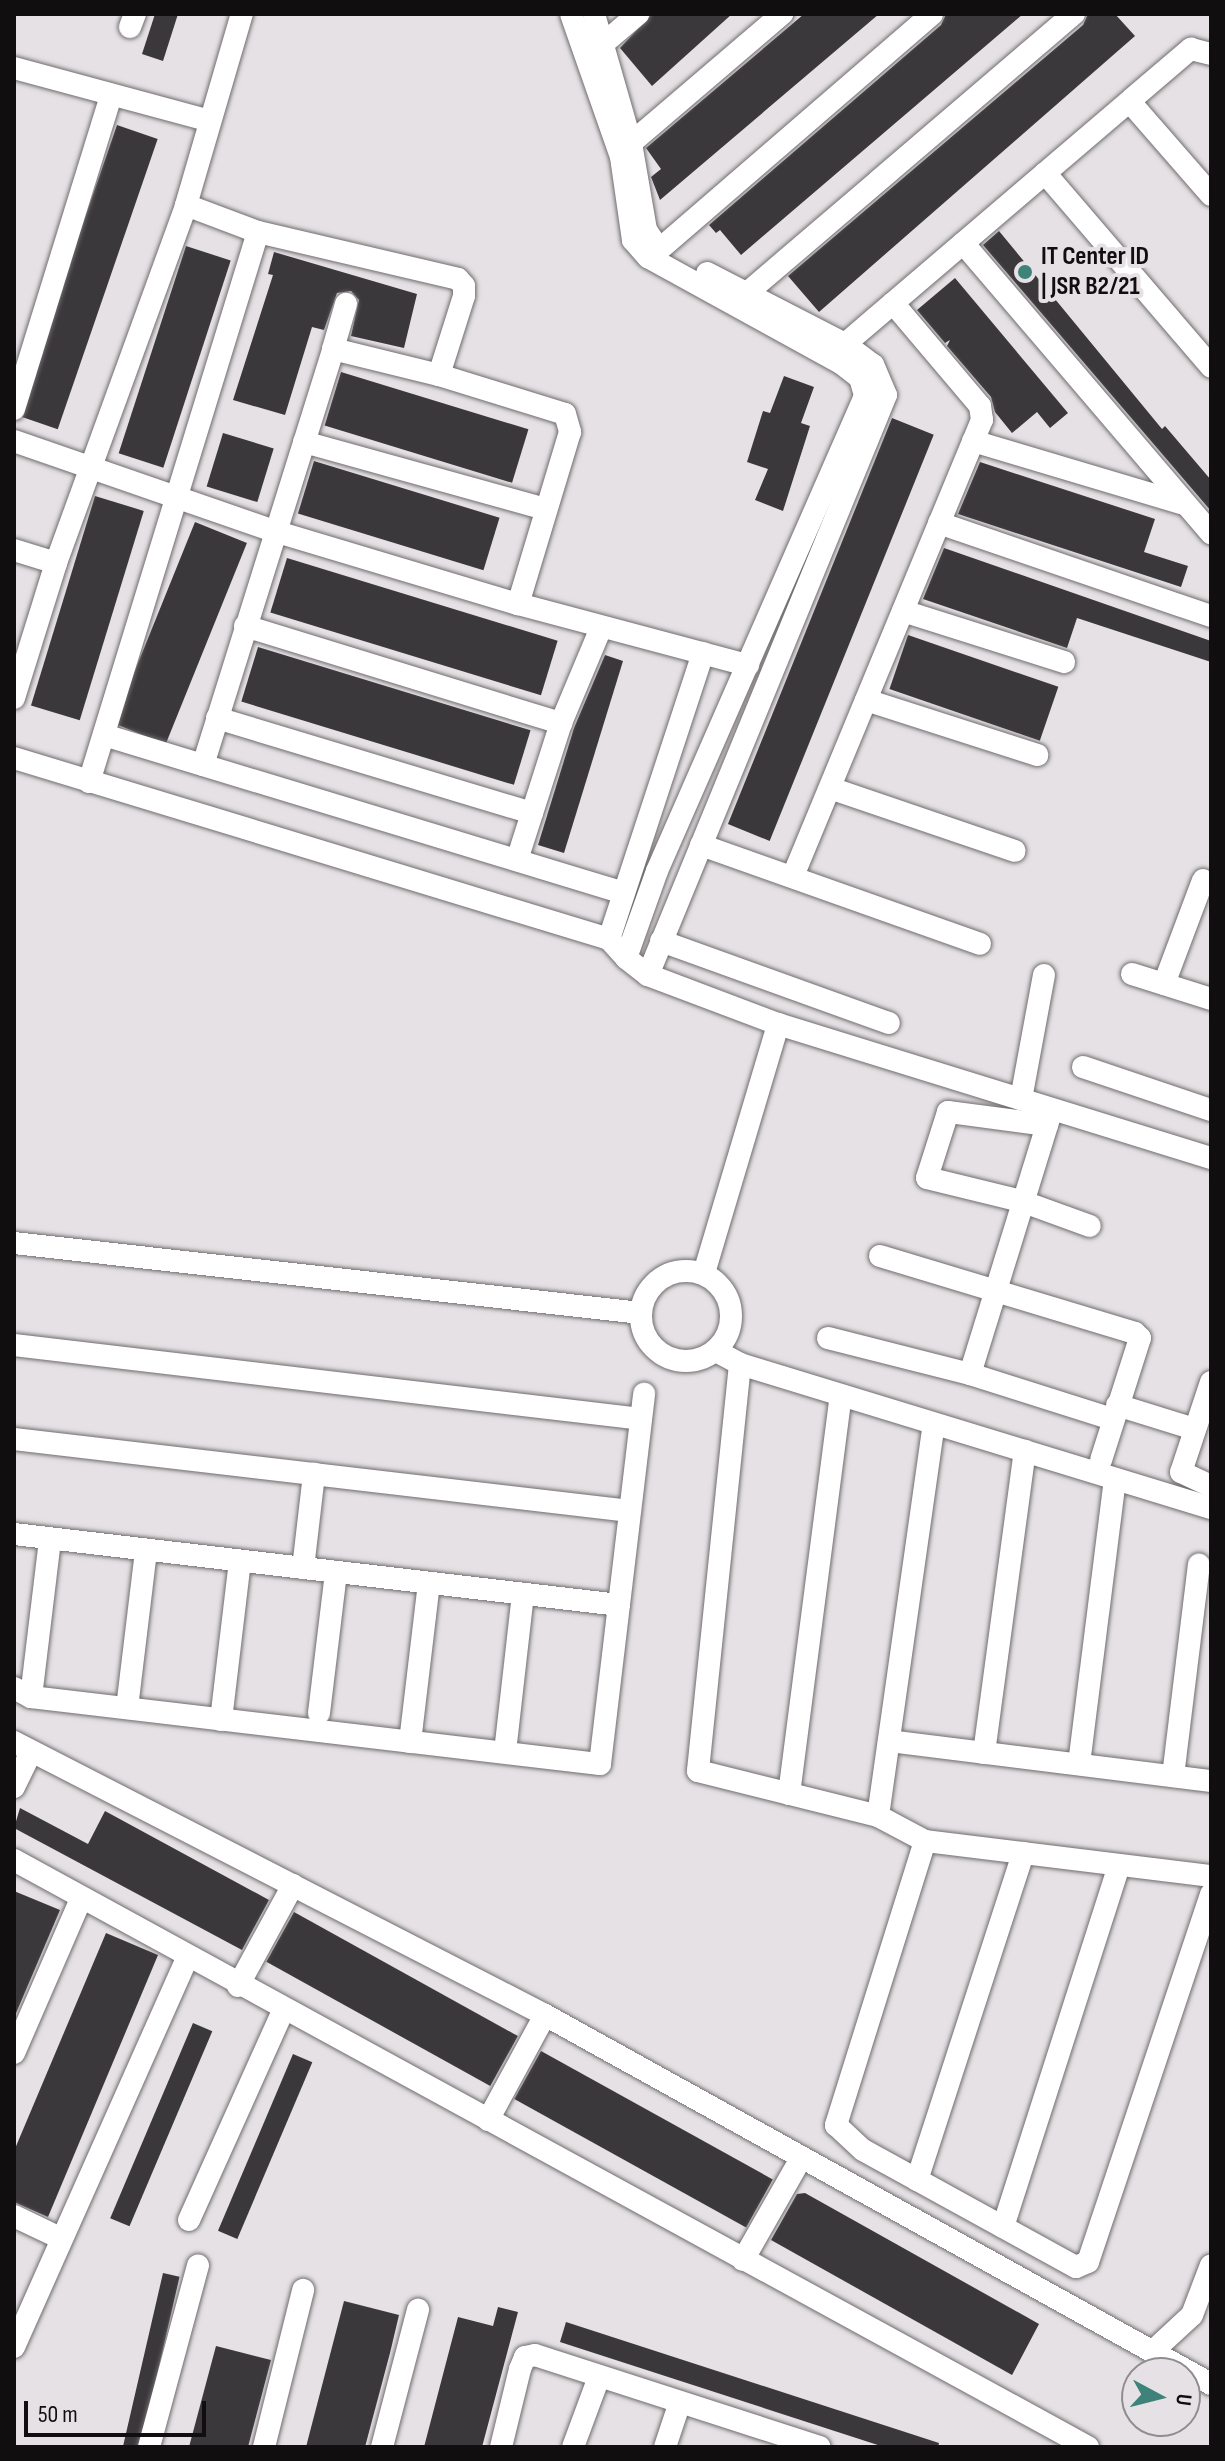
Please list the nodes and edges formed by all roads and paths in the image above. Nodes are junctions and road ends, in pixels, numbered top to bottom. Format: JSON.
{"nodes":[{"id":1,"x":242,"y":14,"type":"edge"},
{"id":2,"x":571,"y":14,"type":"edge"},
{"id":3,"x":594,"y":14,"type":"edge"},
{"id":4,"x":638,"y":14,"type":"edge"},
{"id":5,"x":782,"y":14,"type":"edge"},
{"id":6,"x":932,"y":14,"type":"edge"},
{"id":7,"x":1072,"y":15,"type":"edge"},
{"id":8,"x":604,"y":43,"type":"junction"},
{"id":9,"x":1211,"y":54,"type":"edge"},
{"id":10,"x":14,"y":68,"type":"edge"},
{"id":11,"x":111,"y":95,"type":"junction"},
{"id":12,"x":1130,"y":102,"type":"junction"},
{"id":13,"x":210,"y":121,"type":"junction"},
{"id":14,"x":631,"y":143,"type":"junction"},
{"id":15,"x":1045,"y":173,"type":"junction"},
{"id":16,"x":1211,"y":195,"type":"edge"},
{"id":17,"x":186,"y":205,"type":"junction"},
{"id":18,"x":258,"y":232,"type":"junction"},
{"id":19,"x":963,"y":243,"type":"junction"},
{"id":20,"x":661,"y":248,"type":"junction"},
{"id":21,"x":747,"y":293,"type":"junction"},
{"id":22,"x":893,"y":303,"type":"junction"},
{"id":23,"x":346,"y":304,"type":"dead end"},
{"id":24,"x":845,"y":344,"type":"junction"},
{"id":25,"x":333,"y":349,"type":"junction"},
{"id":26,"x":1211,"y":367,"type":"edge"},
{"id":27,"x":439,"y":375,"type":"junction"},
{"id":28,"x":14,"y":409,"type":"edge"},
{"id":29,"x":14,"y":441,"type":"edge"},
{"id":30,"x":973,"y":441,"type":"junction"},
{"id":31,"x":304,"y":442,"type":"junction"},
{"id":32,"x":92,"y":469,"type":"junction"},
{"id":33,"x":176,"y":500,"type":"junction"},
{"id":34,"x":1184,"y":504,"type":"junction"},
{"id":35,"x":545,"y":509,"type":"junction"},
{"id":36,"x":939,"y":523,"type":"junction"},
{"id":37,"x":274,"y":531,"type":"junction"},
{"id":38,"x":1211,"y":533,"type":"edge"},
{"id":39,"x":14,"y":550,"type":"edge"},
{"id":40,"x":56,"y":563,"type":"junction"},
{"id":41,"x":518,"y":604,"type":"junction"},
{"id":42,"x":903,"y":611,"type":"junction"},
{"id":43,"x":1211,"y":616,"type":"edge"},
{"id":44,"x":245,"y":626,"type":"junction"},
{"id":45,"x":601,"y":628,"type":"junction"},
{"id":46,"x":703,"y":653,"type":"junction"},
{"id":47,"x":20,"y":657,"type":"edge"},
{"id":48,"x":1064,"y":662,"type":"dead end"},
{"id":49,"x":748,"y":665,"type":"junction"},
{"id":50,"x":14,"y":698,"type":"edge"},
{"id":51,"x":866,"y":700,"type":"junction"},
{"id":52,"x":217,"y":718,"type":"junction"},
{"id":53,"x":561,"y":723,"type":"junction"},
{"id":54,"x":104,"y":735,"type":"junction"},
{"id":55,"x":1037,"y":755,"type":"dead end"},
{"id":56,"x":14,"y":758,"type":"edge"},
{"id":57,"x":203,"y":765,"type":"junction"},
{"id":58,"x":89,"y":782,"type":"junction"},
{"id":59,"x":830,"y":788,"type":"junction"},
{"id":60,"x":532,"y":813,"type":"junction"},
{"id":61,"x":701,"y":845,"type":"junction"},
{"id":62,"x":1015,"y":851,"type":"dead end"},
{"id":63,"x":517,"y":860,"type":"junction"},
{"id":64,"x":793,"y":876,"type":"junction"},
{"id":65,"x":1203,"y":880,"type":"dead end"},
{"id":66,"x":624,"y":893,"type":"junction"},
{"id":67,"x":609,"y":939,"type":"junction"},
{"id":68,"x":661,"y":941,"type":"junction"},
{"id":69,"x":980,"y":944,"type":"dead end"},
{"id":70,"x":626,"y":958,"type":"junction"},
{"id":71,"x":1132,"y":974,"type":"dead end"},
{"id":72,"x":648,"y":975,"type":"junction"},
{"id":73,"x":1044,"y":975,"type":"dead end"},
{"id":74,"x":1164,"y":984,"type":"junction"},
{"id":75,"x":1211,"y":999,"type":"edge"},
{"id":76,"x":889,"y":1023,"type":"dead end"},
{"id":77,"x":778,"y":1024,"type":"junction"},
{"id":78,"x":1083,"y":1067,"type":"dead end"},
{"id":79,"x":1021,"y":1099,"type":"junction"},
{"id":80,"x":1211,"y":1110,"type":"edge"},
{"id":81,"x":1050,"y":1116,"type":"junction"},
{"id":82,"x":1211,"y":1158,"type":"edge"},
{"id":83,"x":1021,"y":1201,"type":"junction"},
{"id":84,"x":1090,"y":1226,"type":"dead end"},
{"id":85,"x":14,"y":1243,"type":"edge"},
{"id":86,"x":880,"y":1256,"type":"dead end"},
{"id":87,"x":704,"y":1273,"type":"junction"},
{"id":88,"x":996,"y":1291,"type":"junction"},
{"id":89,"x":641,"y":1313,"type":"junction"},
{"id":90,"x":828,"y":1338,"type":"dead end"},
{"id":91,"x":14,"y":1345,"type":"edge"},
{"id":92,"x":716,"y":1351,"type":"junction"},
{"id":93,"x":740,"y":1364,"type":"junction"},
{"id":94,"x":970,"y":1374,"type":"junction"},
{"id":95,"x":1211,"y":1382,"type":"edge"},
{"id":96,"x":644,"y":1394,"type":"dead end"},
{"id":97,"x":841,"y":1395,"type":"junction"},
{"id":98,"x":1114,"y":1412,"type":"junction"},
{"id":99,"x":641,"y":1419,"type":"junction"},
{"id":100,"x":934,"y":1424,"type":"junction"},
{"id":101,"x":1194,"y":1429,"type":"junction"},
{"id":102,"x":14,"y":1439,"type":"edge"},
{"id":103,"x":1025,"y":1451,"type":"junction"},
{"id":104,"x":1101,"y":1460,"type":"dead end"},
{"id":105,"x":314,"y":1474,"type":"junction"},
{"id":106,"x":1115,"y":1479,"type":"junction"},
{"id":107,"x":1211,"y":1486,"type":"edge"},
{"id":108,"x":1211,"y":1508,"type":"edge"},
{"id":109,"x":630,"y":1511,"type":"junction"},
{"id":110,"x":14,"y":1534,"type":"edge"},
{"id":111,"x":50,"y":1539,"type":"junction"},
{"id":112,"x":146,"y":1550,"type":"junction"},
{"id":113,"x":240,"y":1561,"type":"junction"},
{"id":114,"x":1199,"y":1565,"type":"dead end"},
{"id":115,"x":303,"y":1568,"type":"junction"},
{"id":116,"x":336,"y":1572,"type":"junction"},
{"id":117,"x":429,"y":1583,"type":"junction"},
{"id":118,"x":523,"y":1594,"type":"junction"},
{"id":119,"x":619,"y":1605,"type":"junction"},
{"id":120,"x":23,"y":1692,"type":"edge"},
{"id":121,"x":127,"y":1708,"type":"junction"},
{"id":122,"x":319,"y":1713,"type":"dead end"},
{"id":123,"x":221,"y":1720,"type":"junction"},
{"id":124,"x":889,"y":1741,"type":"junction"},
{"id":125,"x":410,"y":1742,"type":"junction"},
{"id":126,"x":23,"y":1747,"type":"edge"},
{"id":127,"x":505,"y":1752,"type":"junction"},
{"id":128,"x":984,"y":1753,"type":"junction"},
{"id":129,"x":1079,"y":1764,"type":"junction"},
{"id":130,"x":1173,"y":1776,"type":"junction"},
{"id":131,"x":1211,"y":1781,"type":"edge"},
{"id":132,"x":14,"y":1787,"type":"edge"},
{"id":133,"x":789,"y":1794,"type":"junction"},
{"id":134,"x":878,"y":1816,"type":"junction"},
{"id":135,"x":925,"y":1841,"type":"junction"},
{"id":136,"x":1023,"y":1853,"type":"junction"},
{"id":137,"x":14,"y":1860,"type":"edge"},
{"id":138,"x":1119,"y":1865,"type":"junction"},
{"id":139,"x":1211,"y":1876,"type":"edge"},
{"id":140,"x":293,"y":1885,"type":"junction"},
{"id":141,"x":1211,"y":1894,"type":"edge"},
{"id":142,"x":81,"y":1899,"type":"junction"},
{"id":143,"x":187,"y":1958,"type":"junction"},
{"id":144,"x":238,"y":1986,"type":"junction"},
{"id":145,"x":284,"y":2009,"type":"junction"},
{"id":146,"x":545,"y":2015,"type":"junction"},
{"id":147,"x":14,"y":2053,"type":"edge"},
{"id":148,"x":488,"y":2120,"type":"junction"},
{"id":149,"x":800,"y":2160,"type":"junction"},
{"id":150,"x":917,"y":2180,"type":"junction"},
{"id":151,"x":14,"y":2216,"type":"edge"},
{"id":152,"x":189,"y":2220,"type":"dead end"},
{"id":153,"x":1003,"y":2227,"type":"junction"},
{"id":154,"x":58,"y":2237,"type":"junction"},
{"id":155,"x":743,"y":2260,"type":"junction"},
{"id":156,"x":1211,"y":2265,"type":"edge"},
{"id":157,"x":198,"y":2266,"type":"dead end"},
{"id":158,"x":303,"y":2290,"type":"dead end"},
{"id":159,"x":418,"y":2310,"type":"dead end"},
{"id":160,"x":14,"y":2347,"type":"edge"},
{"id":161,"x":1152,"y":2352,"type":"junction"},
{"id":162,"x":599,"y":2377,"type":"junction"},
{"id":163,"x":1211,"y":2384,"type":"edge"},
{"id":164,"x":679,"y":2405,"type":"junction"},
{"id":165,"x":780,"y":2441,"type":"edge"},
{"id":166,"x":149,"y":2447,"type":"edge"},
{"id":167,"x":264,"y":2447,"type":"edge"},
{"id":168,"x":382,"y":2447,"type":"edge"},
{"id":169,"x":501,"y":2447,"type":"edge"},
{"id":170,"x":573,"y":2447,"type":"edge"},
{"id":171,"x":665,"y":2447,"type":"edge"},
{"id":172,"x":820,"y":2447,"type":"edge"},
{"id":173,"x":1088,"y":2447,"type":"edge"}],
"edges":[{"from":1,"to":13,"type":"street"},
{"from":2,"to":49,"type":"street"},
{"from":3,"to":8,"type":"street"},
{"from":4,"to":8,"type":"street"},
{"from":5,"to":14,"type":"street"},
{"from":6,"to":20,"type":"street"},
{"from":7,"to":21,"type":"street"},
{"from":8,"to":14,"type":"street"},
{"from":9,"to":12,"type":"street"},
{"from":10,"to":11,"type":"street"},
{"from":11,"to":13,"type":"street"},
{"from":11,"to":28,"type":"street"},
{"from":12,"to":15,"type":"street"},
{"from":12,"to":16,"type":"street"},
{"from":13,"to":17,"type":"street"},
{"from":14,"to":20,"type":"street"},
{"from":15,"to":19,"type":"street"},
{"from":15,"to":26,"type":"street"},
{"from":17,"to":18,"type":"street"},
{"from":17,"to":32,"type":"street"},
{"from":18,"to":27,"type":"street"},
{"from":18,"to":33,"type":"street"},
{"from":19,"to":22,"type":"street"},
{"from":19,"to":34,"type":"street"},
{"from":20,"to":21,"type":"street"},
{"from":21,"to":24,"type":"street"},
{"from":22,"to":24,"type":"street"},
{"from":22,"to":30,"type":"street"},
{"from":23,"to":25,"type":"street"},
{"from":24,"to":61,"type":"street"},
{"from":25,"to":27,"type":"street"},
{"from":25,"to":31,"type":"street"},
{"from":27,"to":35,"type":"street"},
{"from":29,"to":32,"type":"street"},
{"from":30,"to":34,"type":"street"},
{"from":30,"to":36,"type":"street"},
{"from":31,"to":35,"type":"street"},
{"from":31,"to":37,"type":"street"},
{"from":32,"to":33,"type":"street"},
{"from":32,"to":40,"type":"street"},
{"from":33,"to":37,"type":"street"},
{"from":33,"to":54,"type":"street"},
{"from":34,"to":38,"type":"street"},
{"from":35,"to":41,"type":"street"},
{"from":36,"to":42,"type":"street"},
{"from":36,"to":43,"type":"street"},
{"from":37,"to":41,"type":"street"},
{"from":37,"to":44,"type":"street"},
{"from":39,"to":40,"type":"street"},
{"from":40,"to":47,"type":"street"},
{"from":41,"to":45,"type":"street"},
{"from":42,"to":48,"type":"street"},
{"from":42,"to":51,"type":"street"},
{"from":44,"to":52,"type":"street"},
{"from":44,"to":53,"type":"street"},
{"from":45,"to":46,"type":"street"},
{"from":45,"to":53,"type":"street"},
{"from":46,"to":49,"type":"street"},
{"from":46,"to":66,"type":"street"},
{"from":47,"to":50,"type":"street"},
{"from":49,"to":70,"type":"street"},
{"from":51,"to":55,"type":"street"},
{"from":51,"to":59,"type":"street"},
{"from":52,"to":57,"type":"street"},
{"from":52,"to":60,"type":"street"},
{"from":53,"to":60,"type":"street"},
{"from":54,"to":57,"type":"street"},
{"from":54,"to":58,"type":"street"},
{"from":56,"to":58,"type":"street"},
{"from":57,"to":63,"type":"street"},
{"from":58,"to":67,"type":"street"},
{"from":59,"to":62,"type":"street"},
{"from":59,"to":64,"type":"street"},
{"from":60,"to":63,"type":"street"},
{"from":61,"to":64,"type":"street"},
{"from":61,"to":68,"type":"street"},
{"from":63,"to":66,"type":"street"},
{"from":64,"to":69,"type":"street"},
{"from":65,"to":74,"type":"street"},
{"from":66,"to":67,"type":"street"},
{"from":67,"to":70,"type":"street"},
{"from":68,"to":72,"type":"street"},
{"from":68,"to":76,"type":"street"},
{"from":70,"to":72,"type":"street"},
{"from":71,"to":74,"type":"street"},
{"from":72,"to":77,"type":"street"},
{"from":73,"to":79,"type":"street"},
{"from":74,"to":75,"type":"street"},
{"from":77,"to":79,"type":"street"},
{"from":77,"to":87,"type":"street"},
{"from":78,"to":80,"type":"street"},
{"from":79,"to":81,"type":"street"},
{"from":81,"to":82,"type":"street"},
{"from":81,"to":83,"type":"street"},
{"from":81,"to":83,"type":"street"},
{"from":83,"to":84,"type":"street"},
{"from":83,"to":88,"type":"street"},
{"from":85,"to":89,"type":"street"},
{"from":86,"to":88,"type":"street"},
{"from":87,"to":89,"type":"street"},
{"from":87,"to":92,"type":"street"},
{"from":88,"to":94,"type":"street"},
{"from":88,"to":98,"type":"street"},
{"from":89,"to":92,"type":"street"},
{"from":90,"to":94,"type":"street"},
{"from":91,"to":99,"type":"street"},
{"from":92,"to":93,"type":"street"},
{"from":93,"to":97,"type":"street"},
{"from":93,"to":133,"type":"street"},
{"from":94,"to":98,"type":"street"},
{"from":95,"to":101,"type":"street"},
{"from":96,"to":99,"type":"street"},
{"from":97,"to":100,"type":"street"},
{"from":97,"to":133,"type":"street"},
{"from":98,"to":101,"type":"street"},
{"from":98,"to":104,"type":"street"},
{"from":99,"to":109,"type":"street"},
{"from":100,"to":103,"type":"street"},
{"from":100,"to":124,"type":"street"},
{"from":101,"to":107,"type":"street"},
{"from":102,"to":105,"type":"street"},
{"from":103,"to":106,"type":"street"},
{"from":103,"to":128,"type":"street"},
{"from":105,"to":109,"type":"street"},
{"from":105,"to":115,"type":"street"},
{"from":106,"to":108,"type":"street"},
{"from":106,"to":129,"type":"street"},
{"from":109,"to":119,"type":"street"},
{"from":110,"to":111,"type":"street"},
{"from":111,"to":112,"type":"street"},
{"from":111,"to":120,"type":"street"},
{"from":112,"to":113,"type":"street"},
{"from":112,"to":121,"type":"street"},
{"from":113,"to":115,"type":"street"},
{"from":113,"to":123,"type":"street"},
{"from":114,"to":130,"type":"street"},
{"from":115,"to":116,"type":"street"},
{"from":116,"to":117,"type":"street"},
{"from":116,"to":122,"type":"street"},
{"from":117,"to":118,"type":"street"},
{"from":117,"to":125,"type":"street"},
{"from":118,"to":119,"type":"street"},
{"from":118,"to":127,"type":"street"},
{"from":119,"to":127,"type":"street"},
{"from":120,"to":121,"type":"street"},
{"from":121,"to":123,"type":"street"},
{"from":123,"to":125,"type":"street"},
{"from":124,"to":128,"type":"street"},
{"from":124,"to":134,"type":"street"},
{"from":125,"to":127,"type":"street"},
{"from":126,"to":132,"type":"street"},
{"from":126,"to":140,"type":"street"},
{"from":128,"to":129,"type":"street"},
{"from":129,"to":130,"type":"street"},
{"from":130,"to":131,"type":"street"},
{"from":133,"to":134,"type":"street"},
{"from":134,"to":135,"type":"street"},
{"from":135,"to":136,"type":"street"},
{"from":135,"to":150,"type":"street"},
{"from":136,"to":138,"type":"street"},
{"from":136,"to":150,"type":"street"},
{"from":137,"to":142,"type":"street"},
{"from":138,"to":139,"type":"street"},
{"from":138,"to":153,"type":"street"},
{"from":140,"to":144,"type":"street"},
{"from":140,"to":146,"type":"street"},
{"from":141,"to":153,"type":"street"},
{"from":142,"to":143,"type":"street"},
{"from":142,"to":147,"type":"street"},
{"from":143,"to":144,"type":"street"},
{"from":143,"to":154,"type":"street"},
{"from":144,"to":145,"type":"street"},
{"from":145,"to":148,"type":"street"},
{"from":145,"to":152,"type":"street"},
{"from":146,"to":148,"type":"street"},
{"from":146,"to":149,"type":"street"},
{"from":148,"to":155,"type":"street"},
{"from":149,"to":155,"type":"street"},
{"from":149,"to":161,"type":"street"},
{"from":150,"to":153,"type":"street"},
{"from":151,"to":154,"type":"street"},
{"from":154,"to":160,"type":"street"},
{"from":155,"to":173,"type":"street"},
{"from":156,"to":161,"type":"street"},
{"from":157,"to":166,"type":"street"},
{"from":158,"to":167,"type":"street"},
{"from":159,"to":168,"type":"street"},
{"from":161,"to":163,"type":"street"},
{"from":162,"to":164,"type":"street"},
{"from":162,"to":169,"type":"street"},
{"from":162,"to":170,"type":"street"},
{"from":164,"to":165,"type":"street"},
{"from":164,"to":171,"type":"street"},
{"from":165,"to":172,"type":"street"}]}
